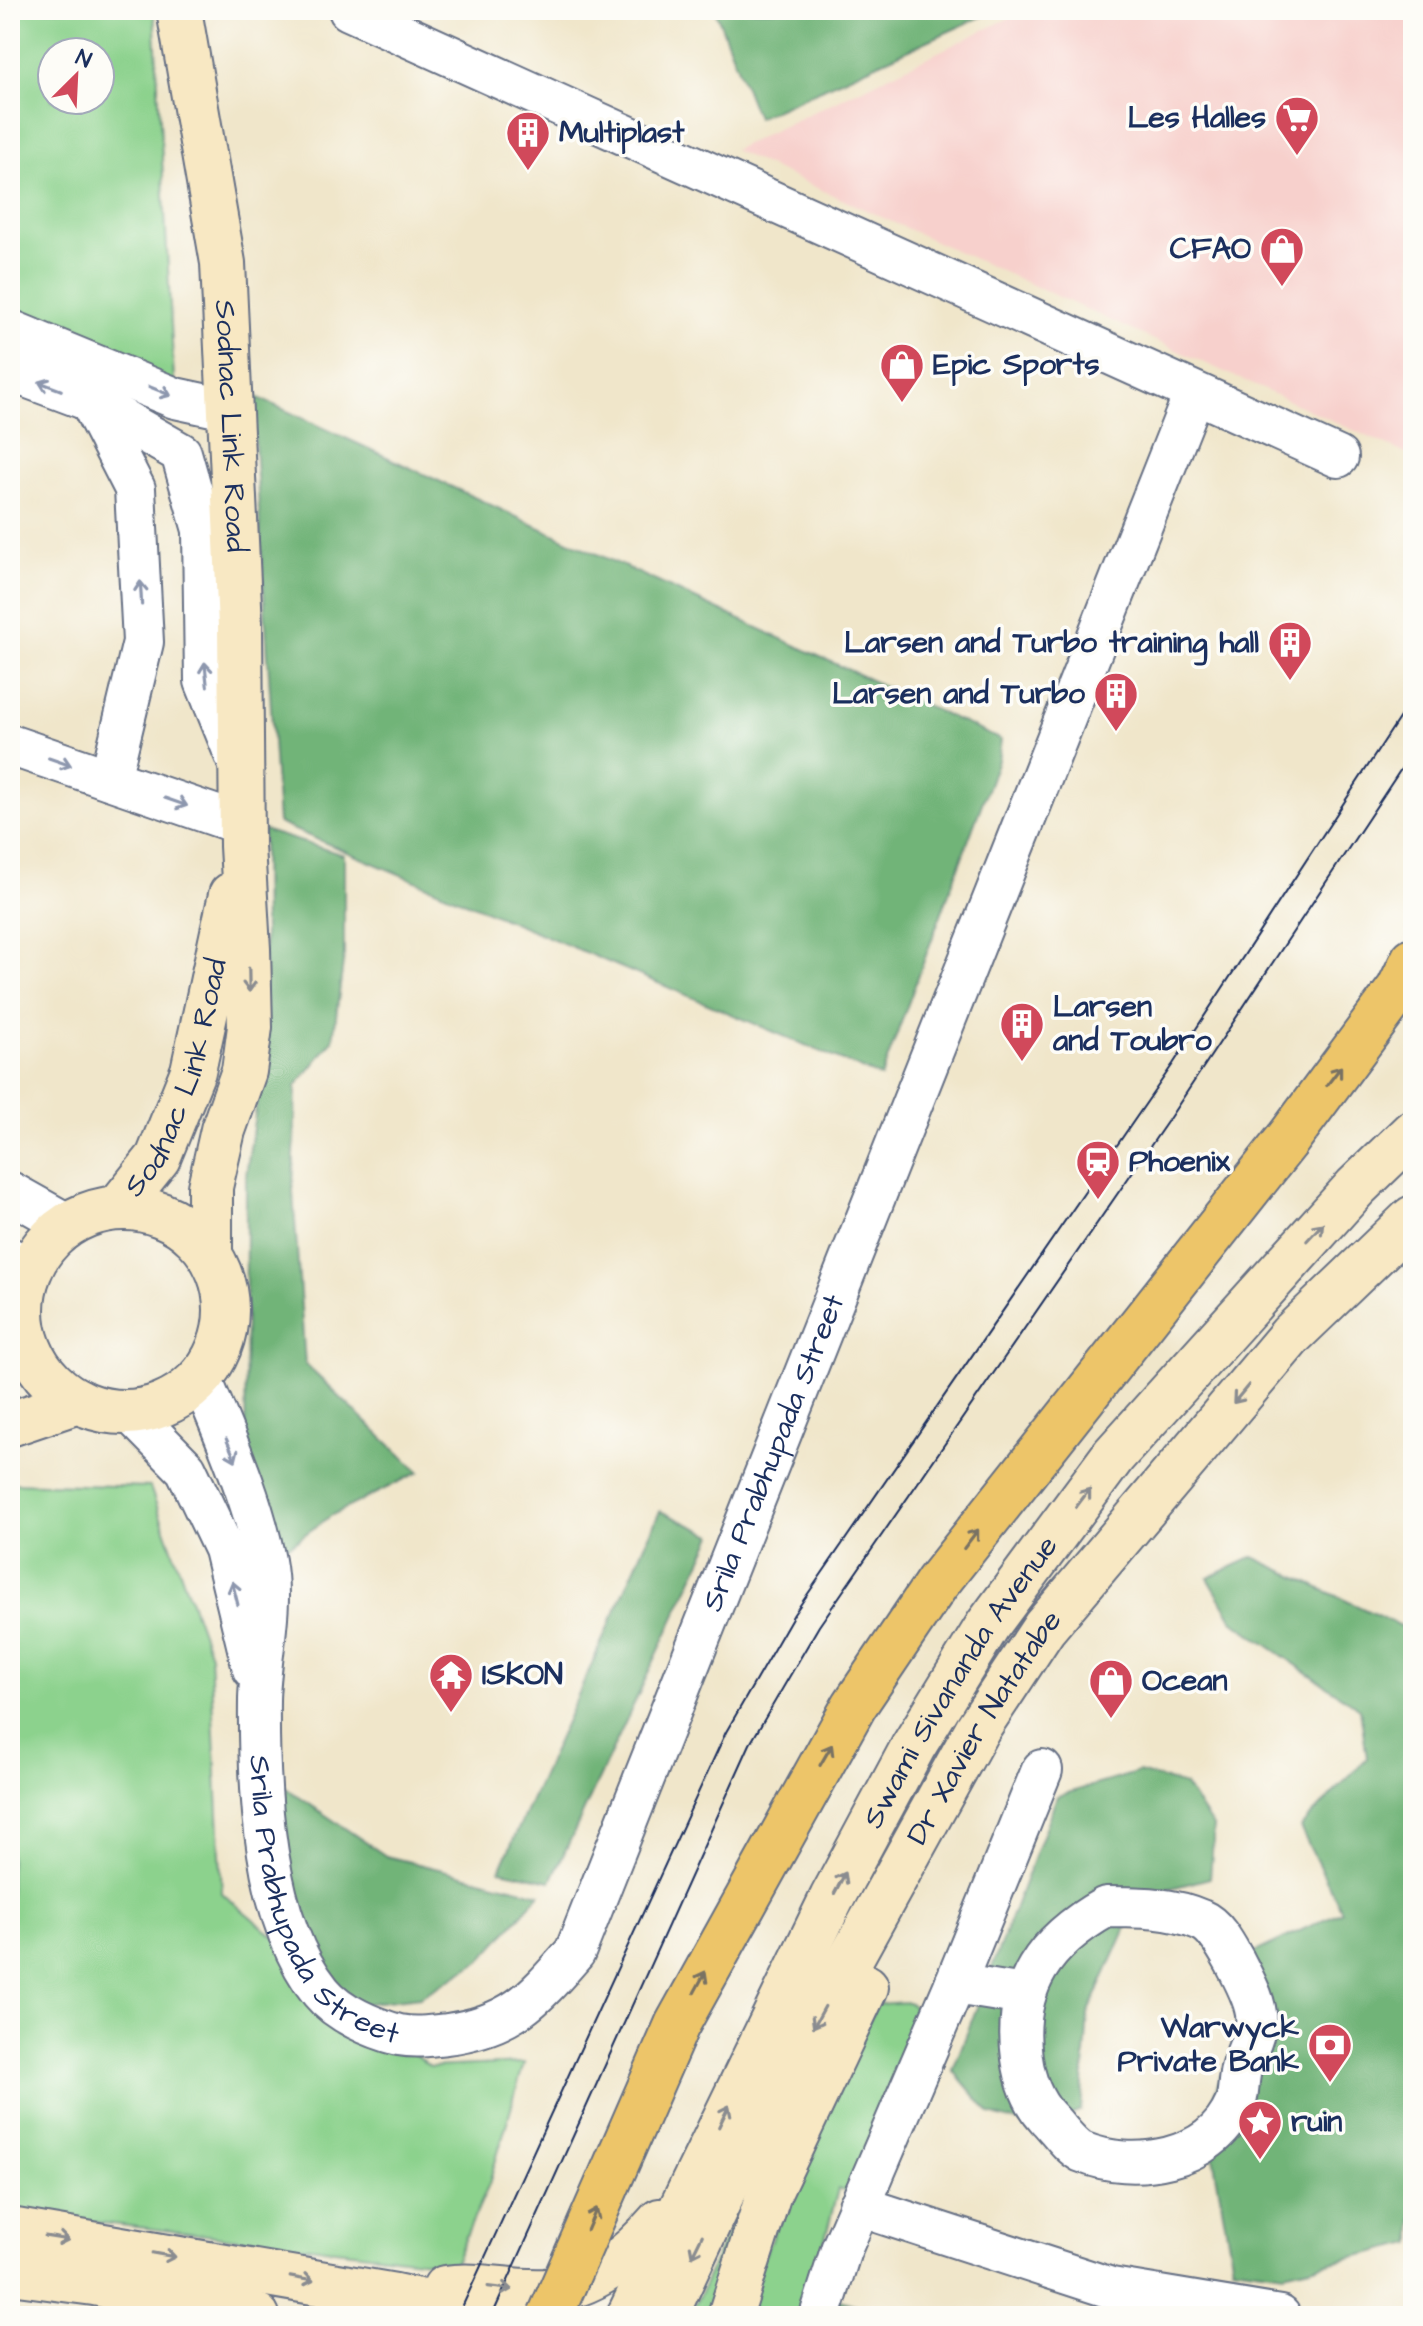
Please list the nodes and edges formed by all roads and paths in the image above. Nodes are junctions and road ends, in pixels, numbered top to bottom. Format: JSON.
{"nodes":[{"id":1,"x":179,"y":10,"type":"edge"},
{"id":2,"x":349,"y":10,"type":"edge"},
{"id":3,"x":10,"y":330,"type":"edge"},
{"id":4,"x":10,"y":371,"type":"edge"},
{"id":5,"x":1194,"y":394,"type":"junction"},
{"id":6,"x":90,"y":401,"type":"junction"},
{"id":7,"x":231,"y":410,"type":"junction"},
{"id":8,"x":157,"y":439,"type":"junction"},
{"id":9,"x":1338,"y":457,"type":"dead end"},
{"id":10,"x":10,"y":745,"type":"edge"},
{"id":11,"x":242,"y":773,"type":"junction"},
{"id":12,"x":110,"y":779,"type":"junction"},
{"id":13,"x":242,"y":835,"type":"junction"},
{"id":14,"x":1413,"y":960,"type":"edge"},
{"id":15,"x":1413,"y":1132,"type":"edge"},
{"id":16,"x":10,"y":1192,"type":"edge"},
{"id":17,"x":118,"y":1208,"type":"junction"},
{"id":18,"x":1413,"y":1218,"type":"edge"},
{"id":19,"x":67,"y":1224,"type":"junction"},
{"id":20,"x":210,"y":1254,"type":"junction"},
{"id":21,"x":16,"y":1298,"type":"edge"},
{"id":22,"x":201,"y":1378,"type":"junction"},
{"id":23,"x":78,"y":1401,"type":"junction"},
{"id":24,"x":130,"y":1412,"type":"junction"},
{"id":25,"x":10,"y":1424,"type":"edge"},
{"id":26,"x":259,"y":1696,"type":"junction"},
{"id":27,"x":978,"y":1728,"type":"junction"},
{"id":28,"x":1042,"y":1770,"type":"dead end"},
{"id":29,"x":955,"y":1984,"type":"junction"},
{"id":30,"x":1024,"y":1995,"type":"junction"},
{"id":31,"x":690,"y":2186,"type":"junction"},
{"id":32,"x":859,"y":2206,"type":"junction"},
{"id":33,"x":10,"y":2230,"type":"edge"},
{"id":34,"x":10,"y":2272,"type":"edge"},
{"id":35,"x":395,"y":2296,"type":"junction"},
{"id":36,"x":257,"y":2316,"type":"edge"},
{"id":37,"x":490,"y":2316,"type":"edge"},
{"id":38,"x":550,"y":2316,"type":"edge"},
{"id":39,"x":629,"y":2316,"type":"edge"},
{"id":40,"x":665,"y":2316,"type":"edge"},
{"id":41,"x":730,"y":2316,"type":"edge"},
{"id":42,"x":820,"y":2316,"type":"edge"},
{"id":43,"x":1280,"y":2316,"type":"edge"}],
"edges":[{"from":1,"to":7,"type":"main road","name":"Sodnac Link Road"},
{"from":2,"to":5,"type":"street"},
{"from":3,"to":7,"type":"street","one_way":true},
{"from":6,"to":4,"type":"street","one_way":true},
{"from":5,"to":9,"type":"street"},
{"from":5,"to":26,"type":"street","name":"Srila Prabhupada Street"},
{"from":6,"to":8,"type":"street"},
{"from":12,"to":6,"type":"street","one_way":true},
{"from":7,"to":8,"type":"street"},
{"from":7,"to":11,"type":"main road","name":"Sodnac Link Road"},
{"from":11,"to":8,"type":"street","one_way":true},
{"from":10,"to":12,"type":"street","one_way":true},
{"from":11,"to":13,"type":"main road","name":"Sodnac Link Road"},
{"from":12,"to":13,"type":"street","one_way":true},
{"from":13,"to":17,"type":"main road","name":"Sodnac Link Road"},
{"from":13,"to":20,"type":"main road","name":"Sodnac Link Road","one_way":true},
{"from":38,"to":14,"type":"highway","one_way":true,"bridge":true},
{"from":31,"to":15,"type":"main road","name":"Swami Sivananda Avenue","one_way":true},
{"from":16,"to":19,"type":"street"},
{"from":17,"to":19,"type":"main road"},
{"from":17,"to":20,"type":"main road"},
{"from":18,"to":27,"type":"main road","name":"Dr Xavier Natatabe","one_way":true},
{"from":19,"to":21,"type":"main road"},
{"from":20,"to":22,"type":"main road"},
{"from":21,"to":23,"type":"main road"},
{"from":22,"to":24,"type":"main road"},
{"from":22,"to":26,"type":"street","one_way":true},
{"from":23,"to":24,"type":"main road"},
{"from":23,"to":25,"type":"main road"},
{"from":26,"to":24,"type":"street","one_way":true},
{"from":27,"to":40,"type":"main road","name":"Dr Xavier Natatabe","one_way":true},
{"from":27,"to":41,"type":"main road"},
{"from":28,"to":29,"type":"street"},
{"from":29,"to":30,"type":"street"},
{"from":29,"to":32,"type":"street"},
{"from":30,"to":30,"type":"street"},
{"from":35,"to":31,"type":"main road","one_way":true},
{"from":31,"to":39,"type":"main road","name":"Swami Sivananda Avenue"},
{"from":32,"to":42,"type":"street"},
{"from":32,"to":43,"type":"street"},
{"from":33,"to":35,"type":"main road","one_way":true},
{"from":34,"to":36,"type":"main road"},
{"from":35,"to":37,"type":"main road"}]}
